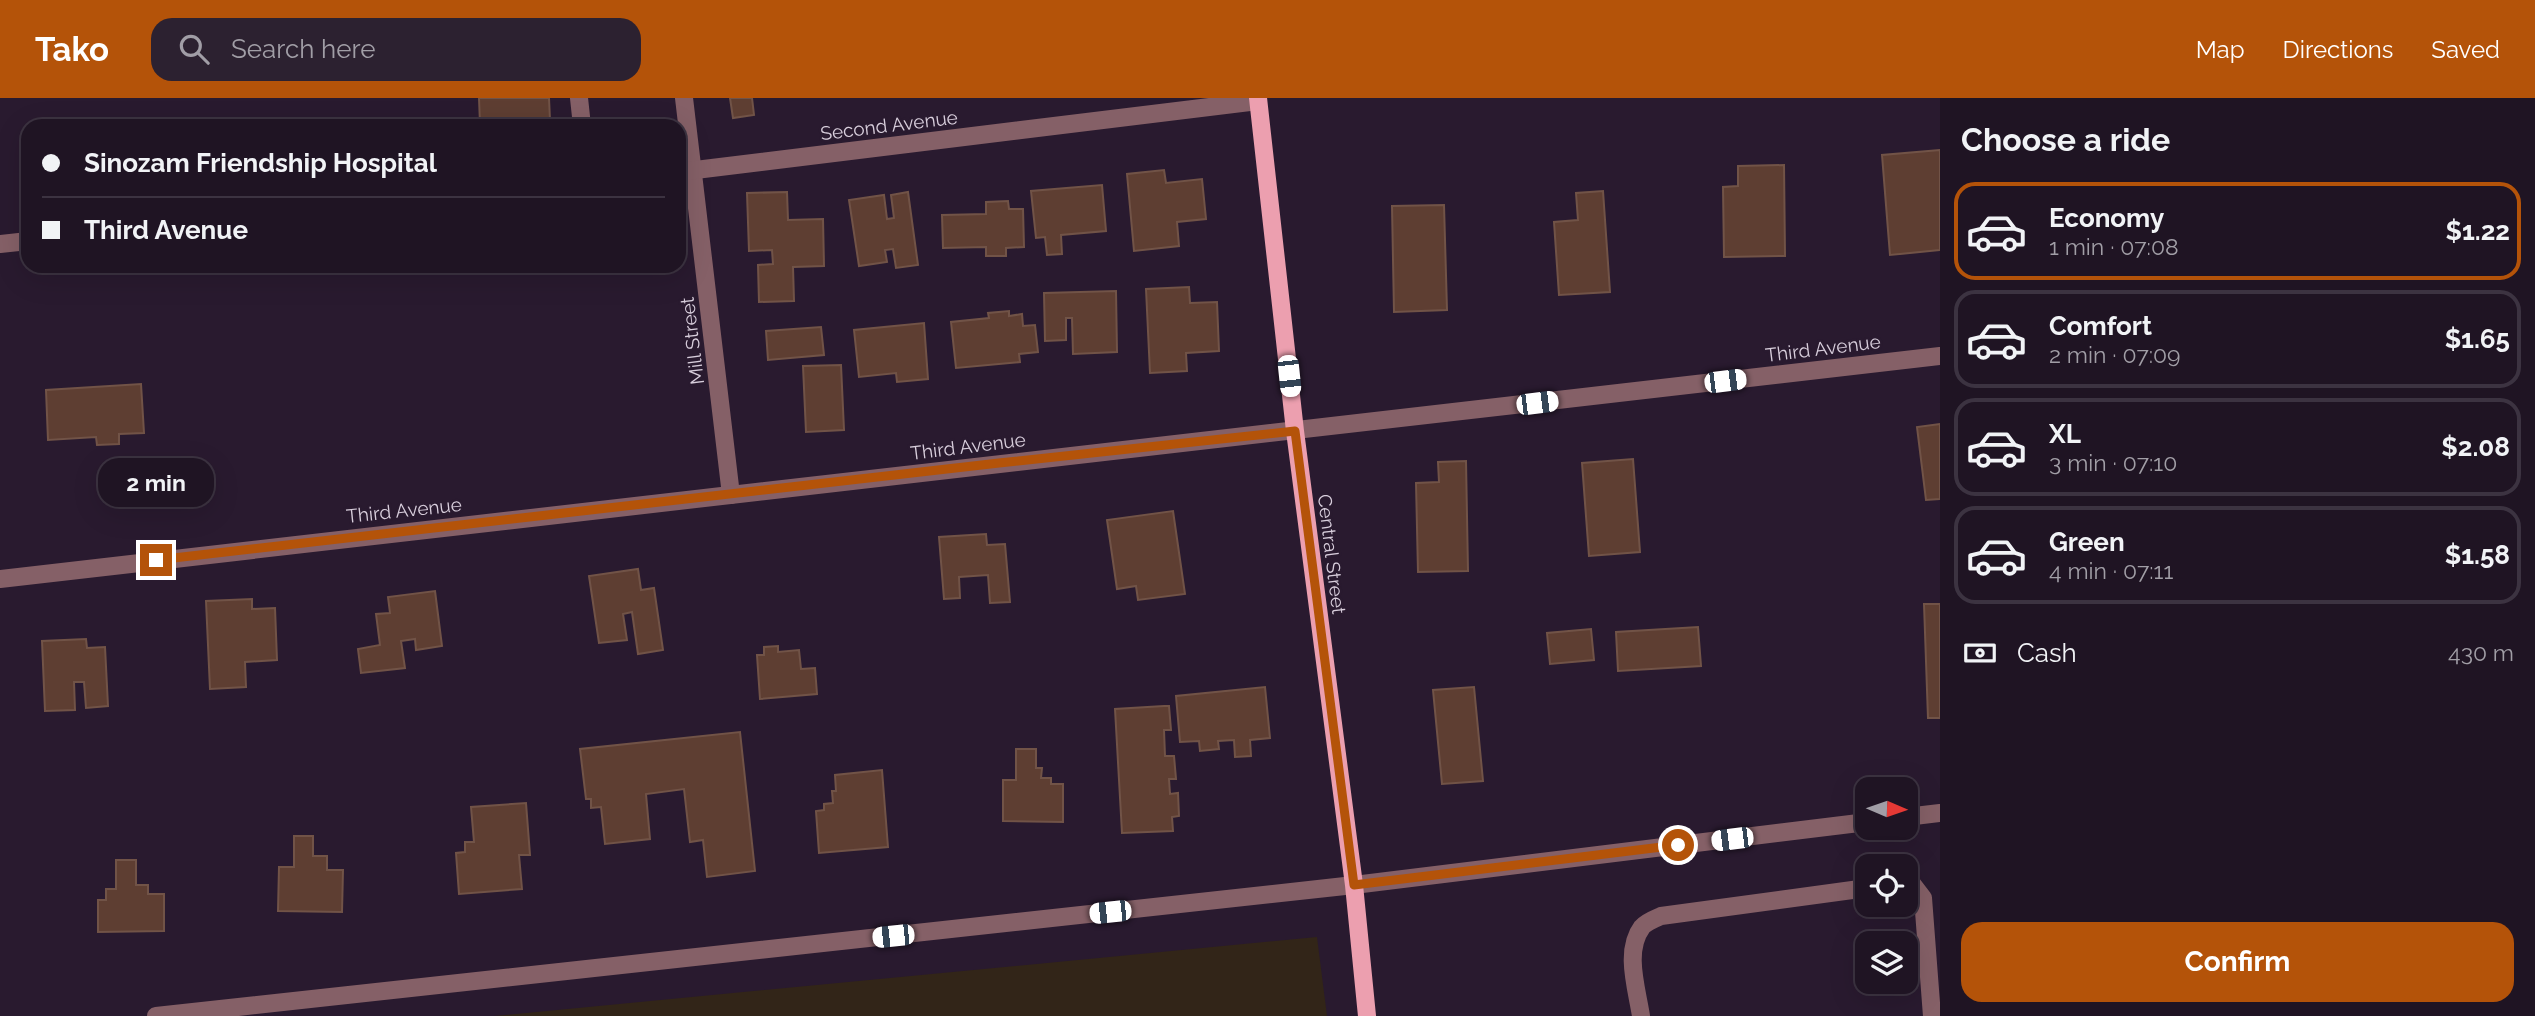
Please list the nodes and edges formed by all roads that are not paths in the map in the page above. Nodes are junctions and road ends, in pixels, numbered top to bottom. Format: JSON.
{"nodes":[{"id":1,"x":579,"y":98,"type":"edge"},
{"id":2,"x":684,"y":98,"type":"edge"},
{"id":3,"x":1258,"y":99,"type":"edge"},
{"id":4,"x":581,"y":119,"type":"edge"},
{"id":5,"x":685,"y":119,"type":"edge"},
{"id":6,"x":686,"y":171,"type":"edge"},
{"id":7,"x":21,"y":242,"type":"edge"},
{"id":8,"x":0,"y":244,"type":"edge"},
{"id":9,"x":1940,"y":356,"type":"edge"},
{"id":10,"x":1295,"y":431,"type":"junction"},
{"id":11,"x":731,"y":495,"type":"junction"},
{"id":12,"x":0,"y":579,"type":"edge"},
{"id":13,"x":1940,"y":813,"type":"edge"},
{"id":14,"x":1918,"y":816,"type":"edge"},
{"id":15,"x":1855,"y":823,"type":"edge"},
{"id":16,"x":1354,"y":885,"type":"junction"},
{"id":17,"x":1855,"y":890,"type":"edge"},
{"id":18,"x":1918,"y":892,"type":"edge"},
{"id":19,"x":156,"y":1016,"type":"edge"},
{"id":20,"x":1367,"y":1016,"type":"edge"},
{"id":21,"x":1641,"y":1016,"type":"edge"},
{"id":22,"x":1932,"y":1016,"type":"edge"}],
"edges":[{"from":1,"to":4,"type":"street"},
{"from":2,"to":5,"type":"street","name":"Mill Street"},
{"from":3,"to":6,"type":"street","name":"Second Avenue"},
{"from":3,"to":10,"type":"main road","name":"Central Street"},
{"from":6,"to":11,"type":"street","name":"Mill Street"},
{"from":7,"to":8,"type":"street"},
{"from":9,"to":10,"type":"street","name":"Third Avenue"},
{"from":10,"to":11,"type":"street","name":"Third Avenue"},
{"from":10,"to":16,"type":"main road","name":"Central Street"},
{"from":11,"to":12,"type":"street","name":"Third Avenue"},
{"from":13,"to":14,"type":"street"},
{"from":15,"to":16,"type":"street"},
{"from":16,"to":19,"type":"street"},
{"from":16,"to":20,"type":"main road","name":"Central Street"},
{"from":17,"to":21,"type":"street"},
{"from":18,"to":22,"type":"street"}]}
